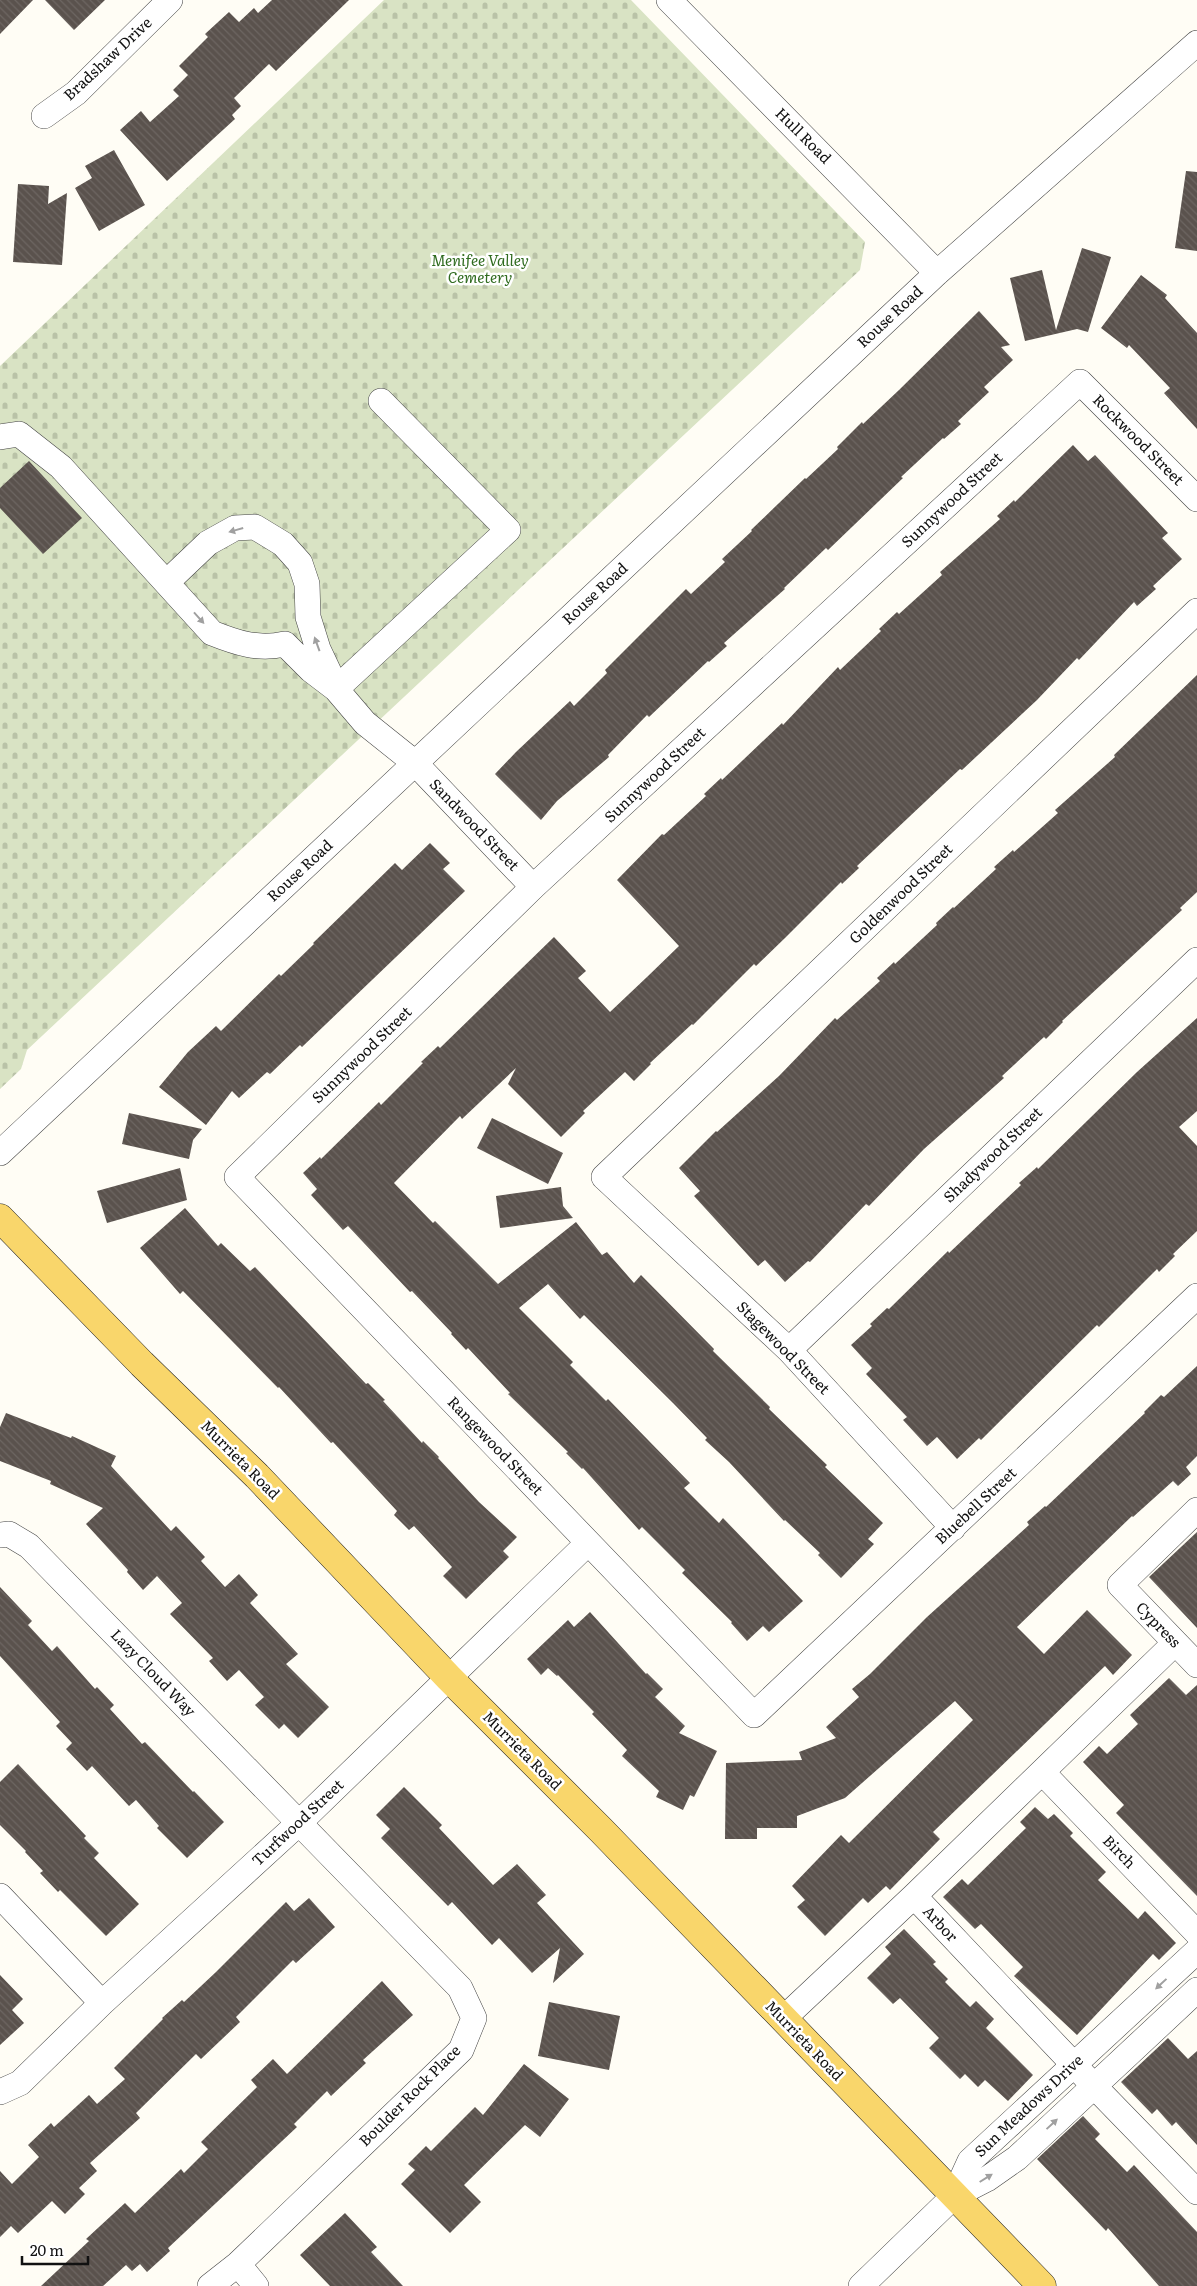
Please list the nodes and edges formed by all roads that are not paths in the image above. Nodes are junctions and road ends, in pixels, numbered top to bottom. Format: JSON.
{"nodes":[{"id":1,"x":170,"y":0,"type":"edge"},
{"id":2,"x":669,"y":0,"type":"edge"},
{"id":3,"x":1197,"y":43,"type":"edge"},
{"id":4,"x":44,"y":116,"type":"dead end"},
{"id":5,"x":937,"y":273,"type":"junction"},
{"id":6,"x":1080,"y":382,"type":"joint"},
{"id":7,"x":381,"y":401,"type":"dead end"},
{"id":8,"x":0,"y":437,"type":"edge"},
{"id":9,"x":1197,"y":499,"type":"edge"},
{"id":10,"x":166,"y":582,"type":"junction"},
{"id":11,"x":1197,"y":611,"type":"edge"},
{"id":12,"x":308,"y":617,"type":"junction"},
{"id":13,"x":285,"y":644,"type":"junction"},
{"id":14,"x":336,"y":689,"type":"junction"},
{"id":15,"x":415,"y":763,"type":"junction"},
{"id":16,"x":533,"y":887,"type":"junction"},
{"id":17,"x":1197,"y":960,"type":"edge"},
{"id":18,"x":0,"y":1153,"type":"edge"},
{"id":19,"x":604,"y":1176,"type":"joint"},
{"id":20,"x":237,"y":1177,"type":"joint"},
{"id":21,"x":0,"y":1218,"type":"edge"},
{"id":22,"x":1197,"y":1296,"type":"edge"},
{"id":23,"x":789,"y":1350,"type":"junction"},
{"id":24,"x":1197,"y":1510,"type":"edge"},
{"id":25,"x":953,"y":1528,"type":"junction"},
{"id":26,"x":0,"y":1536,"type":"edge"},
{"id":27,"x":588,"y":1543,"type":"junction"},
{"id":28,"x":1175,"y":1643,"type":"junction"},
{"id":29,"x":1197,"y":1665,"type":"edge"},
{"id":30,"x":449,"y":1678,"type":"junction"},
{"id":31,"x":754,"y":1715,"type":"joint"},
{"id":32,"x":1042,"y":1772,"type":"junction"},
{"id":33,"x":299,"y":1823,"type":"junction"},
{"id":34,"x":0,"y":1896,"type":"edge"},
{"id":35,"x":914,"y":1896,"type":"junction"},
{"id":36,"x":1197,"y":1933,"type":"edge"},
{"id":37,"x":1197,"y":1951,"type":"edge"},
{"id":38,"x":1197,"y":1990,"type":"edge"},
{"id":39,"x":102,"y":2003,"type":"junction"},
{"id":40,"x":783,"y":2019,"type":"junction"},
{"id":41,"x":1074,"y":2065,"type":"junction"},
{"id":42,"x":1094,"y":2086,"type":"junction"},
{"id":43,"x":0,"y":2092,"type":"edge"},
{"id":44,"x":1197,"y":2192,"type":"edge"},
{"id":45,"x":954,"y":2196,"type":"junction"},
{"id":46,"x":238,"y":2264,"type":"junction"},
{"id":47,"x":210,"y":2286,"type":"edge"},
{"id":48,"x":256,"y":2286,"type":"edge"},
{"id":49,"x":861,"y":2286,"type":"edge"},
{"id":50,"x":1042,"y":2286,"type":"edge"}],
"edges":[{"from":1,"to":4,"type":"street","name":"Bradshaw Drive"},
{"from":2,"to":5,"type":"street","name":"Hull Road"},
{"from":3,"to":5,"type":"street","name":"Rouse Road"},
{"from":5,"to":15,"type":"street","name":"Rouse Road"},
{"from":6,"to":9,"type":"street","name":"Rockwood Street"},
{"from":6,"to":16,"type":"street","name":"Sunnywood Street"},
{"from":7,"to":14,"type":"street"},
{"from":8,"to":10,"type":"street"},
{"from":12,"to":10,"type":"street","one_way":true},
{"from":10,"to":13,"type":"street","one_way":true},
{"from":11,"to":19,"type":"street","name":"Goldenwood Street"},
{"from":12,"to":13,"type":"street"},
{"from":14,"to":12,"type":"street","one_way":true},
{"from":13,"to":14,"type":"street"},
{"from":14,"to":15,"type":"street","name":"Sandwood Street"},
{"from":15,"to":16,"type":"street","name":"Sandwood Street"},
{"from":15,"to":18,"type":"street","name":"Rouse Road"},
{"from":16,"to":20,"type":"street","name":"Sunnywood Street"},
{"from":17,"to":23,"type":"street","name":"Shadywood Street"},
{"from":19,"to":23,"type":"street","name":"Stagewood Street"},
{"from":20,"to":27,"type":"street","name":"Rangewood Street"},
{"from":21,"to":30,"type":"main road","name":"Murrieta Road"},
{"from":22,"to":25,"type":"street","name":"Bluebell Street"},
{"from":23,"to":25,"type":"street","name":"Stagewood Street"},
{"from":24,"to":28,"type":"street","name":"Cypress"},
{"from":25,"to":31,"type":"street","name":"Bluebell Street"},
{"from":26,"to":33,"type":"street","name":"Lazy Cloud Way"},
{"from":27,"to":30,"type":"street","name":"Turfwood Street"},
{"from":27,"to":31,"type":"street","name":"Rangewood Street"},
{"from":28,"to":29,"type":"street","name":"Cypress"},
{"from":28,"to":32,"type":"street","name":"Arbor"},
{"from":30,"to":33,"type":"street","name":"Turfwood Street"},
{"from":30,"to":40,"type":"main road","name":"Murrieta Road"},
{"from":32,"to":35,"type":"street","name":"Arbor"},
{"from":32,"to":36,"type":"street","name":"Birch"},
{"from":33,"to":39,"type":"street","name":"Turfwood Street"},
{"from":33,"to":46,"type":"street","name":"Boulder Rock Place"},
{"from":34,"to":39,"type":"street"},
{"from":35,"to":40,"type":"street"},
{"from":35,"to":41,"type":"street","name":"Arbor"},
{"from":37,"to":41,"type":"street","name":"Sun Meadows Drive","one_way":true},
{"from":38,"to":42,"type":"street","name":"Sun Meadows Drive"},
{"from":39,"to":43,"type":"street","name":"Turfwood Street"},
{"from":40,"to":45,"type":"main road","name":"Murrieta Road"},
{"from":41,"to":42,"type":"street","name":"Arbor"},
{"from":41,"to":45,"type":"street","name":"Sun Meadows Drive"},
{"from":42,"to":44,"type":"street","name":"Arbor"},
{"from":45,"to":42,"type":"street","name":"Sun Meadows Drive","one_way":true},
{"from":45,"to":49,"type":"street"},
{"from":45,"to":50,"type":"main road","name":"Murrieta Road"},
{"from":46,"to":47,"type":"street","name":"Boulder Rock Place"},
{"from":46,"to":48,"type":"street"}]}
